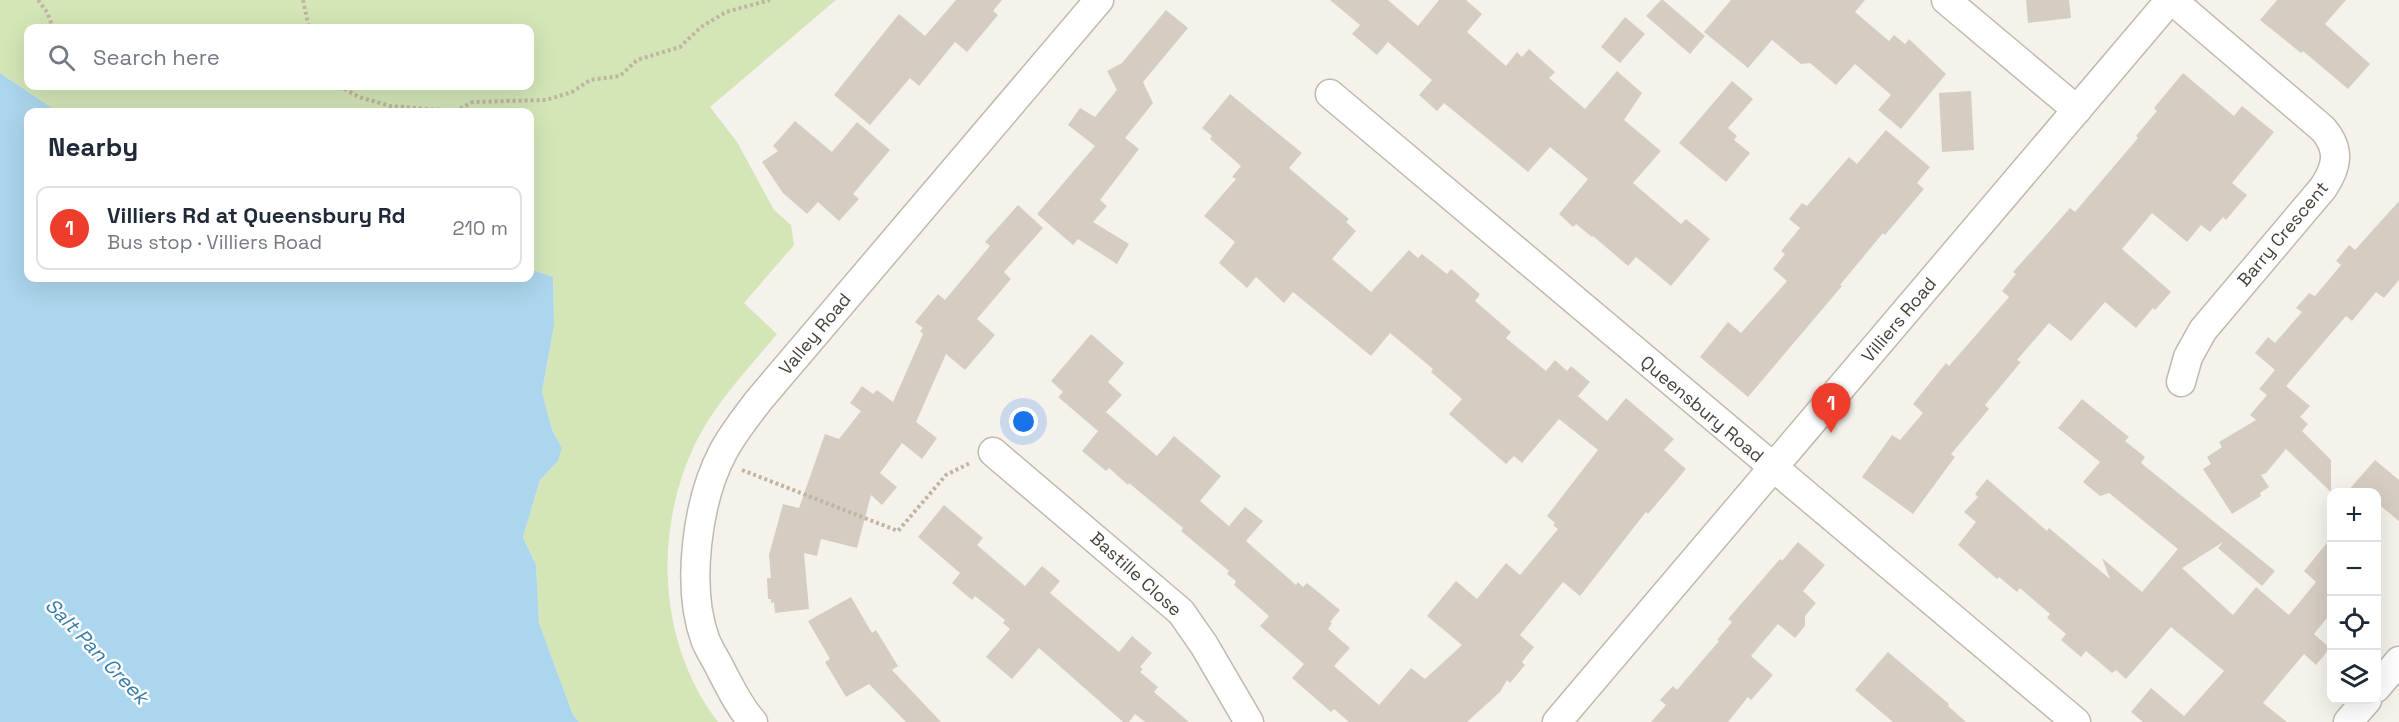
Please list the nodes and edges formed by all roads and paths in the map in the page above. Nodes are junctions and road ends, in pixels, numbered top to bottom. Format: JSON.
{"nodes":[{"id":1,"x":38,"y":0,"type":"edge"},
{"id":2,"x":303,"y":0,"type":"edge"},
{"id":3,"x":770,"y":0,"type":"edge"},
{"id":4,"x":1099,"y":0,"type":"edge"},
{"id":5,"x":1946,"y":0,"type":"edge"},
{"id":6,"x":2171,"y":0,"type":"edge"},
{"id":7,"x":52,"y":24,"type":"edge"},
{"id":8,"x":308,"y":24,"type":"edge"},
{"id":9,"x":346,"y":90,"type":"edge"},
{"id":10,"x":1330,"y":94,"type":"dead end"},
{"id":11,"x":416,"y":108,"type":"edge"},
{"id":12,"x":461,"y":108,"type":"edge"},
{"id":13,"x":2077,"y":110,"type":"junction"},
{"id":14,"x":2181,"y":382,"type":"dead end"},
{"id":15,"x":993,"y":452,"type":"joint"},
{"id":16,"x":719,"y":461,"type":"junction"},
{"id":17,"x":1773,"y":468,"type":"junction"},
{"id":18,"x":2399,"y":662,"type":"edge"},
{"id":19,"x":2381,"y":682,"type":"edge"},
{"id":20,"x":2363,"y":704,"type":"edge"},
{"id":21,"x":753,"y":722,"type":"edge"},
{"id":22,"x":1249,"y":722,"type":"edge"},
{"id":23,"x":1557,"y":722,"type":"edge"},
{"id":24,"x":2076,"y":722,"type":"edge"},
{"id":25,"x":2348,"y":722,"type":"edge"}],
"edges":[{"from":1,"to":7,"type":"path"},
{"from":2,"to":8,"type":"path"},
{"from":3,"to":12,"type":"path"},
{"from":4,"to":16,"type":"street","name":"Valley Road"},
{"from":5,"to":13,"type":"street"},
{"from":6,"to":13,"type":"street","name":"Villiers Road"},
{"from":6,"to":14,"type":"street","name":"Barry Crescent"},
{"from":9,"to":11,"type":"path"},
{"from":10,"to":17,"type":"street","name":"Queensbury Road"},
{"from":13,"to":17,"type":"street","name":"Villiers Road"},
{"from":15,"to":16,"type":"path"},
{"from":15,"to":22,"type":"street","name":"Bastille Close"},
{"from":16,"to":21,"type":"street","name":"Valley Road"},
{"from":17,"to":23,"type":"street","name":"Villiers Road"},
{"from":17,"to":24,"type":"street","name":"Queensbury Road"},
{"from":18,"to":19,"type":"street"},
{"from":20,"to":25,"type":"street"}]}
